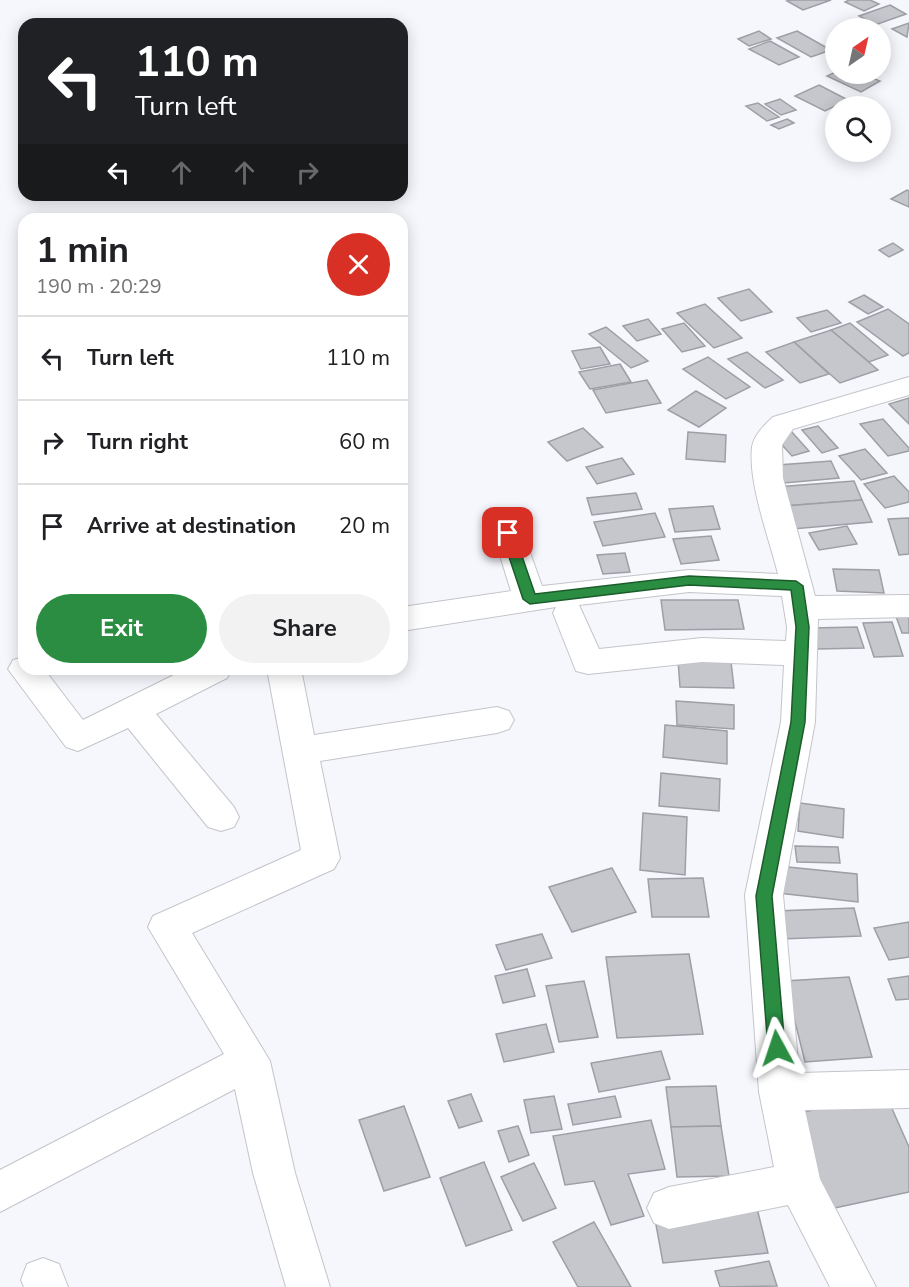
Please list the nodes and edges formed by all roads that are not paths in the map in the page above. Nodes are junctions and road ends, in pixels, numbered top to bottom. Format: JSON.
{"nodes":[{"id":1,"x":909,"y":387,"type":"edge"},
{"id":2,"x":508,"y":533,"type":"dead end"},
{"id":3,"x":798,"y":597,"type":"junction"},
{"id":4,"x":530,"y":599,"type":"junction"},
{"id":5,"x":909,"y":606,"type":"edge"},
{"id":6,"x":569,"y":613,"type":"dead end"},
{"id":7,"x":408,"y":618,"type":"edge"},
{"id":8,"x":801,"y":654,"type":"junction"},
{"id":9,"x":29,"y":675,"type":"edge"},
{"id":10,"x":203,"y":675,"type":"edge"},
{"id":11,"x":285,"y":675,"type":"edge"},
{"id":12,"x":133,"y":710,"type":"junction"},
{"id":13,"x":497,"y":720,"type":"dead end"},
{"id":14,"x":300,"y":751,"type":"junction"},
{"id":15,"x":221,"y":817,"type":"dead end"},
{"id":16,"x":250,"y":1061,"type":"junction"},
{"id":17,"x":909,"y":1089,"type":"edge"},
{"id":18,"x":780,"y":1092,"type":"junction"},
{"id":19,"x":799,"y":1183,"type":"junction"},
{"id":20,"x":0,"y":1192,"type":"edge"},
{"id":21,"x":669,"y":1208,"type":"dead end"},
{"id":22,"x":308,"y":1287,"type":"edge"},
{"id":23,"x":854,"y":1287,"type":"edge"}],
"edges":[{"from":1,"to":3,"type":"street"},
{"from":2,"to":4,"type":"street"},
{"from":3,"to":4,"type":"street"},
{"from":3,"to":5,"type":"street"},
{"from":3,"to":8,"type":"street"},
{"from":4,"to":7,"type":"street"},
{"from":6,"to":8,"type":"street"},
{"from":8,"to":18,"type":"street"},
{"from":9,"to":12,"type":"street"},
{"from":10,"to":12,"type":"street"},
{"from":11,"to":14,"type":"street"},
{"from":12,"to":15,"type":"street"},
{"from":13,"to":14,"type":"street"},
{"from":14,"to":16,"type":"street"},
{"from":16,"to":20,"type":"street"},
{"from":16,"to":22,"type":"street"},
{"from":17,"to":18,"type":"street"},
{"from":18,"to":19,"type":"street"},
{"from":19,"to":21,"type":"street"},
{"from":19,"to":23,"type":"street"}]}
